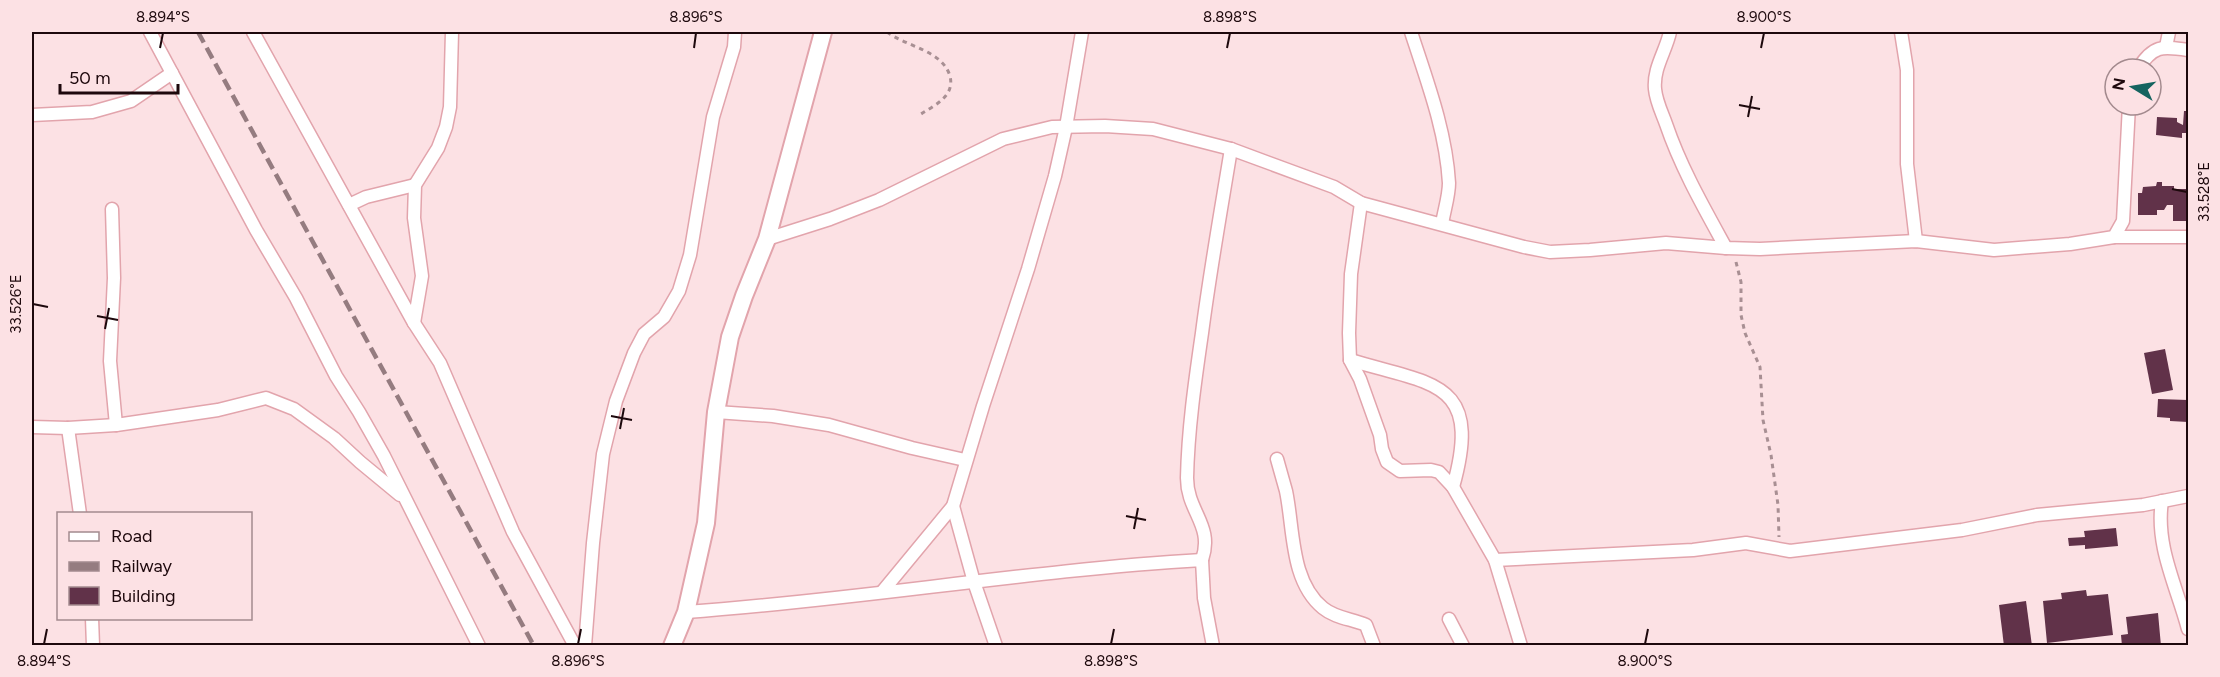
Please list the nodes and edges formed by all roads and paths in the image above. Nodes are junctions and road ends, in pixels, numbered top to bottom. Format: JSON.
{"nodes":[{"id":1,"x":150,"y":32,"type":"edge"},
{"id":2,"x":253,"y":32,"type":"edge"},
{"id":3,"x":452,"y":32,"type":"edge"},
{"id":4,"x":735,"y":32,"type":"edge"},
{"id":5,"x":823,"y":32,"type":"edge"},
{"id":6,"x":887,"y":32,"type":"edge"},
{"id":7,"x":1082,"y":32,"type":"edge"},
{"id":8,"x":1411,"y":32,"type":"edge"},
{"id":9,"x":1670,"y":32,"type":"edge"},
{"id":10,"x":1901,"y":32,"type":"edge"},
{"id":11,"x":2169,"y":32,"type":"edge"},
{"id":12,"x":2166,"y":47,"type":"junction"},
{"id":13,"x":2188,"y":50,"type":"edge"},
{"id":14,"x":2147,"y":57,"type":"edge"},
{"id":15,"x":172,"y":73,"type":"junction"},
{"id":16,"x":921,"y":114,"type":"dead end"},
{"id":17,"x":32,"y":115,"type":"edge"},
{"id":18,"x":2128,"y":117,"type":"edge"},
{"id":19,"x":1066,"y":127,"type":"junction"},
{"id":20,"x":1231,"y":149,"type":"junction"},
{"id":21,"x":415,"y":185,"type":"junction"},
{"id":22,"x":1361,"y":203,"type":"junction"},
{"id":23,"x":349,"y":205,"type":"junction"},
{"id":24,"x":112,"y":209,"type":"dead end"},
{"id":25,"x":1442,"y":224,"type":"junction"},
{"id":26,"x":2114,"y":237,"type":"junction"},
{"id":27,"x":2188,"y":237,"type":"edge"},
{"id":28,"x":767,"y":238,"type":"junction"},
{"id":29,"x":1916,"y":241,"type":"junction"},
{"id":30,"x":1730,"y":249,"type":"junction"},
{"id":31,"x":414,"y":323,"type":"junction"},
{"id":32,"x":1350,"y":360,"type":"junction"},
{"id":33,"x":716,"y":412,"type":"junction"},
{"id":34,"x":116,"y":425,"type":"junction"},
{"id":35,"x":32,"y":428,"type":"edge"},
{"id":36,"x":68,"y":428,"type":"junction"},
{"id":37,"x":1277,"y":459,"type":"dead end"},
{"id":38,"x":965,"y":460,"type":"junction"},
{"id":39,"x":1453,"y":487,"type":"junction"},
{"id":40,"x":2188,"y":496,"type":"edge"},
{"id":41,"x":404,"y":497,"type":"junction"},
{"id":42,"x":2162,"y":501,"type":"junction"},
{"id":43,"x":953,"y":506,"type":"junction"},
{"id":44,"x":80,"y":512,"type":"edge"},
{"id":45,"x":1779,"y":549,"type":"junction"},
{"id":46,"x":1202,"y":560,"type":"junction"},
{"id":47,"x":1495,"y":560,"type":"junction"},
{"id":48,"x":974,"y":582,"type":"junction"},
{"id":49,"x":882,"y":592,"type":"junction"},
{"id":50,"x":687,"y":612,"type":"junction"},
{"id":51,"x":1449,"y":619,"type":"dead end"},
{"id":52,"x":92,"y":620,"type":"edge"},
{"id":53,"x":2188,"y":629,"type":"edge"},
{"id":54,"x":93,"y":645,"type":"edge"},
{"id":55,"x":478,"y":645,"type":"edge"},
{"id":56,"x":575,"y":645,"type":"edge"},
{"id":57,"x":585,"y":645,"type":"edge"},
{"id":58,"x":672,"y":645,"type":"edge"},
{"id":59,"x":996,"y":645,"type":"edge"},
{"id":60,"x":1213,"y":645,"type":"edge"},
{"id":61,"x":1374,"y":645,"type":"edge"},
{"id":62,"x":1463,"y":645,"type":"edge"},
{"id":63,"x":1521,"y":645,"type":"edge"}],
"edges":[{"from":1,"to":15,"type":"street"},
{"from":2,"to":23,"type":"street"},
{"from":3,"to":21,"type":"street"},
{"from":4,"to":57,"type":"street"},
{"from":5,"to":28,"type":"street"},
{"from":6,"to":16,"type":"path"},
{"from":7,"to":19,"type":"street"},
{"from":8,"to":25,"type":"street"},
{"from":9,"to":30,"type":"street"},
{"from":10,"to":29,"type":"street"},
{"from":11,"to":12,"type":"street"},
{"from":12,"to":13,"type":"street"},
{"from":12,"to":14,"type":"street"},
{"from":15,"to":17,"type":"street"},
{"from":15,"to":41,"type":"street"},
{"from":18,"to":26,"type":"street"},
{"from":19,"to":20,"type":"street"},
{"from":19,"to":28,"type":"street"},
{"from":19,"to":38,"type":"street"},
{"from":20,"to":22,"type":"street"},
{"from":20,"to":46,"type":"street"},
{"from":21,"to":23,"type":"street"},
{"from":21,"to":31,"type":"street"},
{"from":22,"to":25,"type":"street"},
{"from":22,"to":32,"type":"street"},
{"from":23,"to":31,"type":"street"},
{"from":24,"to":34,"type":"street"},
{"from":25,"to":30,"type":"street"},
{"from":26,"to":27,"type":"street"},
{"from":26,"to":29,"type":"street"},
{"from":28,"to":33,"type":"street"},
{"from":29,"to":30,"type":"street"},
{"from":30,"to":45,"type":"path"},
{"from":31,"to":56,"type":"street"},
{"from":32,"to":39,"type":"street"},
{"from":32,"to":39,"type":"street"},
{"from":33,"to":38,"type":"street"},
{"from":33,"to":50,"type":"street"},
{"from":34,"to":36,"type":"street"},
{"from":34,"to":41,"type":"street"},
{"from":35,"to":36,"type":"street"},
{"from":36,"to":44,"type":"street"},
{"from":37,"to":61,"type":"street"},
{"from":38,"to":43,"type":"street"},
{"from":39,"to":47,"type":"street"},
{"from":40,"to":42,"type":"street"},
{"from":41,"to":55,"type":"street"},
{"from":42,"to":45,"type":"street"},
{"from":42,"to":53,"type":"street"},
{"from":43,"to":48,"type":"street"},
{"from":43,"to":49,"type":"street"},
{"from":45,"to":47,"type":"street"},
{"from":46,"to":48,"type":"street"},
{"from":46,"to":60,"type":"street"},
{"from":47,"to":63,"type":"street"},
{"from":48,"to":49,"type":"street"},
{"from":48,"to":59,"type":"street"},
{"from":49,"to":50,"type":"street"},
{"from":50,"to":58,"type":"street"},
{"from":51,"to":62,"type":"street"},
{"from":52,"to":54,"type":"street"}]}
